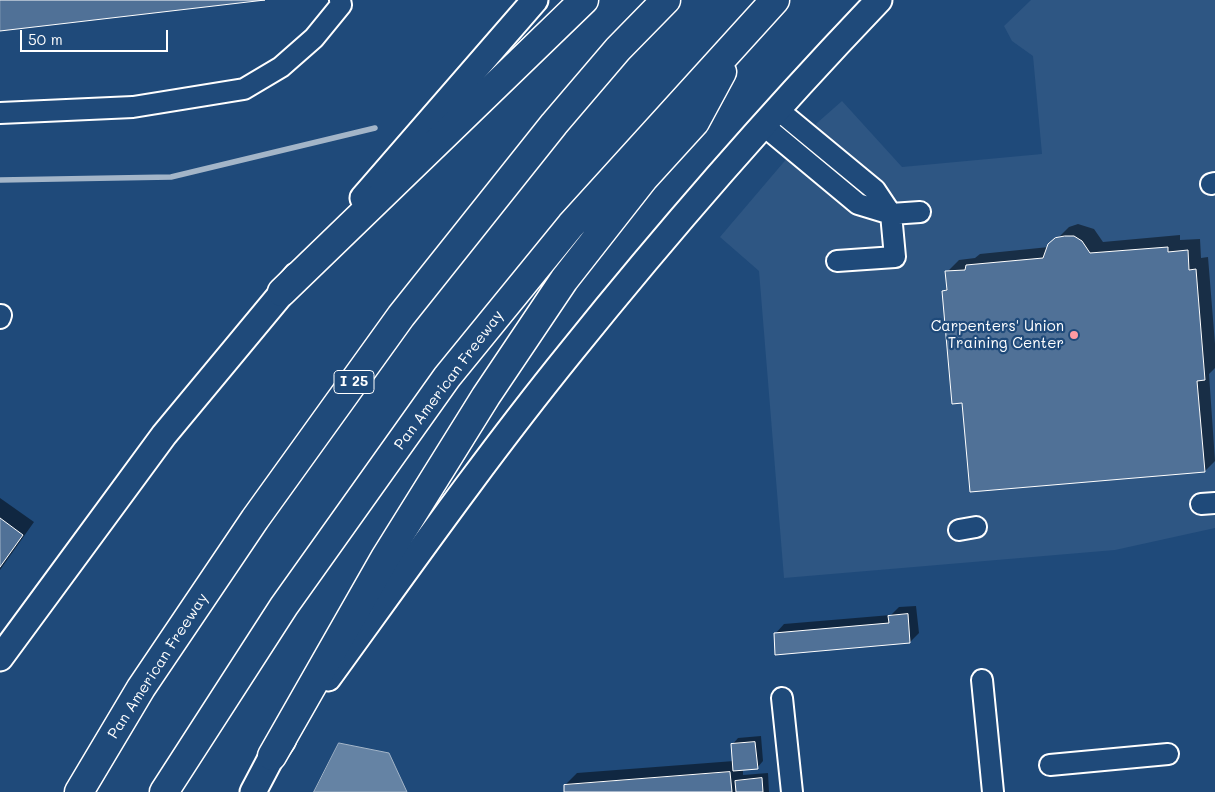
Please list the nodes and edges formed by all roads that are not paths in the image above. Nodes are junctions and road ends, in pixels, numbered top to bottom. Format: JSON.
{"nodes":[{"id":1,"x":340,"y":0,"type":"edge"},
{"id":2,"x":535,"y":0,"type":"edge"},
{"id":3,"x":584,"y":0,"type":"edge"},
{"id":4,"x":666,"y":0,"type":"edge"},
{"id":5,"x":775,"y":0,"type":"edge"},
{"id":6,"x":879,"y":0,"type":"edge"},
{"id":7,"x":741,"y":38,"type":"junction"},
{"id":8,"x":0,"y":113,"type":"edge"},
{"id":9,"x":770,"y":117,"type":"junction"},
{"id":10,"x":920,"y":212,"type":"dead end"},
{"id":11,"x":891,"y":214,"type":"junction"},
{"id":12,"x":836,"y":261,"type":"dead end"},
{"id":13,"x":282,"y":292,"type":"junction"},
{"id":14,"x":0,"y":658,"type":"edge"},
{"id":15,"x":982,"y":680,"type":"dead end"},
{"id":16,"x":782,"y":698,"type":"dead end"},
{"id":17,"x":1168,"y":754,"type":"dead end"},
{"id":18,"x":272,"y":756,"type":"junction"},
{"id":19,"x":1050,"y":765,"type":"dead end"},
{"id":20,"x":79,"y":792,"type":"edge"},
{"id":21,"x":164,"y":792,"type":"edge"},
{"id":22,"x":252,"y":792,"type":"edge"},
{"id":23,"x":792,"y":792,"type":"edge"},
{"id":24,"x":993,"y":792,"type":"edge"}],
"edges":[{"from":1,"to":8,"type":"lane"},
{"from":2,"to":13,"type":"main road"},
{"from":3,"to":13,"type":"highway"},
{"from":4,"to":20,"type":"highway","name":"Pan American Freeway","number":"I 25"},
{"from":5,"to":7,"type":"highway","name":"Pan American Freeway"},
{"from":6,"to":9,"type":"main road"},
{"from":7,"to":18,"type":"highway"},
{"from":7,"to":21,"type":"highway","name":"Pan American Freeway"},
{"from":9,"to":11,"type":"lane"},
{"from":9,"to":18,"type":"main road"},
{"from":10,"to":11,"type":"lane"},
{"from":11,"to":12,"type":"lane"},
{"from":13,"to":14,"type":"main road"},
{"from":15,"to":24,"type":"lane"},
{"from":16,"to":23,"type":"lane"},
{"from":17,"to":19,"type":"lane"},
{"from":18,"to":22,"type":"main road"}]}
